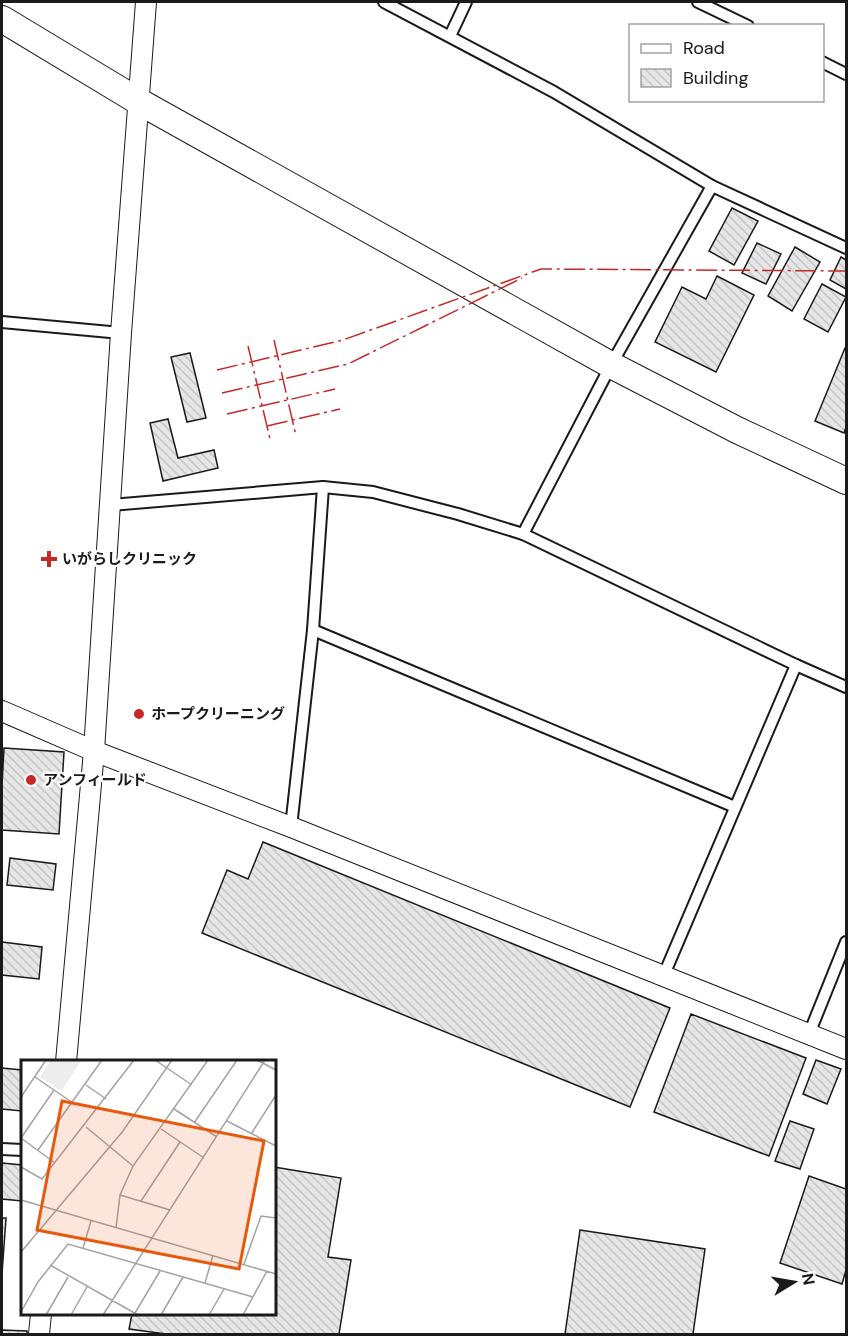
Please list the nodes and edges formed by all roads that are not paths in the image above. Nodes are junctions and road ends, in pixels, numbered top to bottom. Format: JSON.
{"nodes":[{"id":1,"x":146,"y":2,"type":"edge"},
{"id":2,"x":384,"y":2,"type":"edge"},
{"id":3,"x":466,"y":2,"type":"edge"},
{"id":4,"x":698,"y":2,"type":"edge"},
{"id":5,"x":2,"y":19,"type":"edge"},
{"id":6,"x":744,"y":24,"type":"edge"},
{"id":7,"x":450,"y":36,"type":"junction"},
{"id":8,"x":824,"y":63,"type":"edge"},
{"id":9,"x":846,"y":74,"type":"edge"},
{"id":10,"x":138,"y":101,"type":"junction"},
{"id":11,"x":712,"y":186,"type":"junction"},
{"id":12,"x":846,"y":248,"type":"edge"},
{"id":13,"x":2,"y":322,"type":"edge"},
{"id":14,"x":121,"y":333,"type":"junction"},
{"id":15,"x":611,"y":365,"type":"junction"},
{"id":16,"x":846,"y":481,"type":"edge"},
{"id":17,"x":323,"y":487,"type":"junction"},
{"id":18,"x":111,"y":505,"type":"junction"},
{"id":19,"x":523,"y":534,"type":"junction"},
{"id":20,"x":314,"y":630,"type":"junction"},
{"id":21,"x":796,"y":665,"type":"junction"},
{"id":22,"x":846,"y":687,"type":"edge"},
{"id":23,"x":2,"y":711,"type":"edge"},
{"id":24,"x":94,"y":751,"type":"junction"},
{"id":25,"x":735,"y":807,"type":"junction"},
{"id":26,"x":291,"y":827,"type":"junction"},
{"id":27,"x":846,"y":942,"type":"edge"},
{"id":28,"x":663,"y":976,"type":"junction"},
{"id":29,"x":809,"y":1034,"type":"junction"},
{"id":30,"x":846,"y":1048,"type":"edge"},
{"id":31,"x":66,"y":1060,"type":"edge"},
{"id":32,"x":2,"y":1149,"type":"edge"},
{"id":33,"x":21,"y":1150,"type":"edge"},
{"id":34,"x":41,"y":1315,"type":"edge"},
{"id":35,"x":39,"y":1335,"type":"edge"}],
"edges":[{"from":1,"to":10,"type":"street"},
{"from":2,"to":7,"type":"lane"},
{"from":3,"to":7,"type":"lane"},
{"from":4,"to":6,"type":"lane"},
{"from":5,"to":10,"type":"street"},
{"from":7,"to":11,"type":"lane"},
{"from":8,"to":9,"type":"lane"},
{"from":10,"to":14,"type":"street"},
{"from":10,"to":15,"type":"street"},
{"from":11,"to":12,"type":"lane"},
{"from":11,"to":15,"type":"lane"},
{"from":13,"to":14,"type":"lane"},
{"from":14,"to":18,"type":"street"},
{"from":15,"to":16,"type":"street"},
{"from":15,"to":19,"type":"lane"},
{"from":17,"to":18,"type":"lane"},
{"from":17,"to":19,"type":"lane"},
{"from":17,"to":20,"type":"lane"},
{"from":18,"to":24,"type":"street"},
{"from":19,"to":21,"type":"lane"},
{"from":20,"to":25,"type":"lane"},
{"from":20,"to":26,"type":"lane"},
{"from":21,"to":22,"type":"lane"},
{"from":21,"to":25,"type":"lane"},
{"from":23,"to":24,"type":"street"},
{"from":24,"to":26,"type":"street"},
{"from":24,"to":31,"type":"street"},
{"from":25,"to":28,"type":"lane"},
{"from":26,"to":28,"type":"street"},
{"from":27,"to":29,"type":"lane"},
{"from":28,"to":29,"type":"street"},
{"from":29,"to":30,"type":"street"},
{"from":32,"to":33,"type":"lane"},
{"from":34,"to":35,"type":"street"}]}
